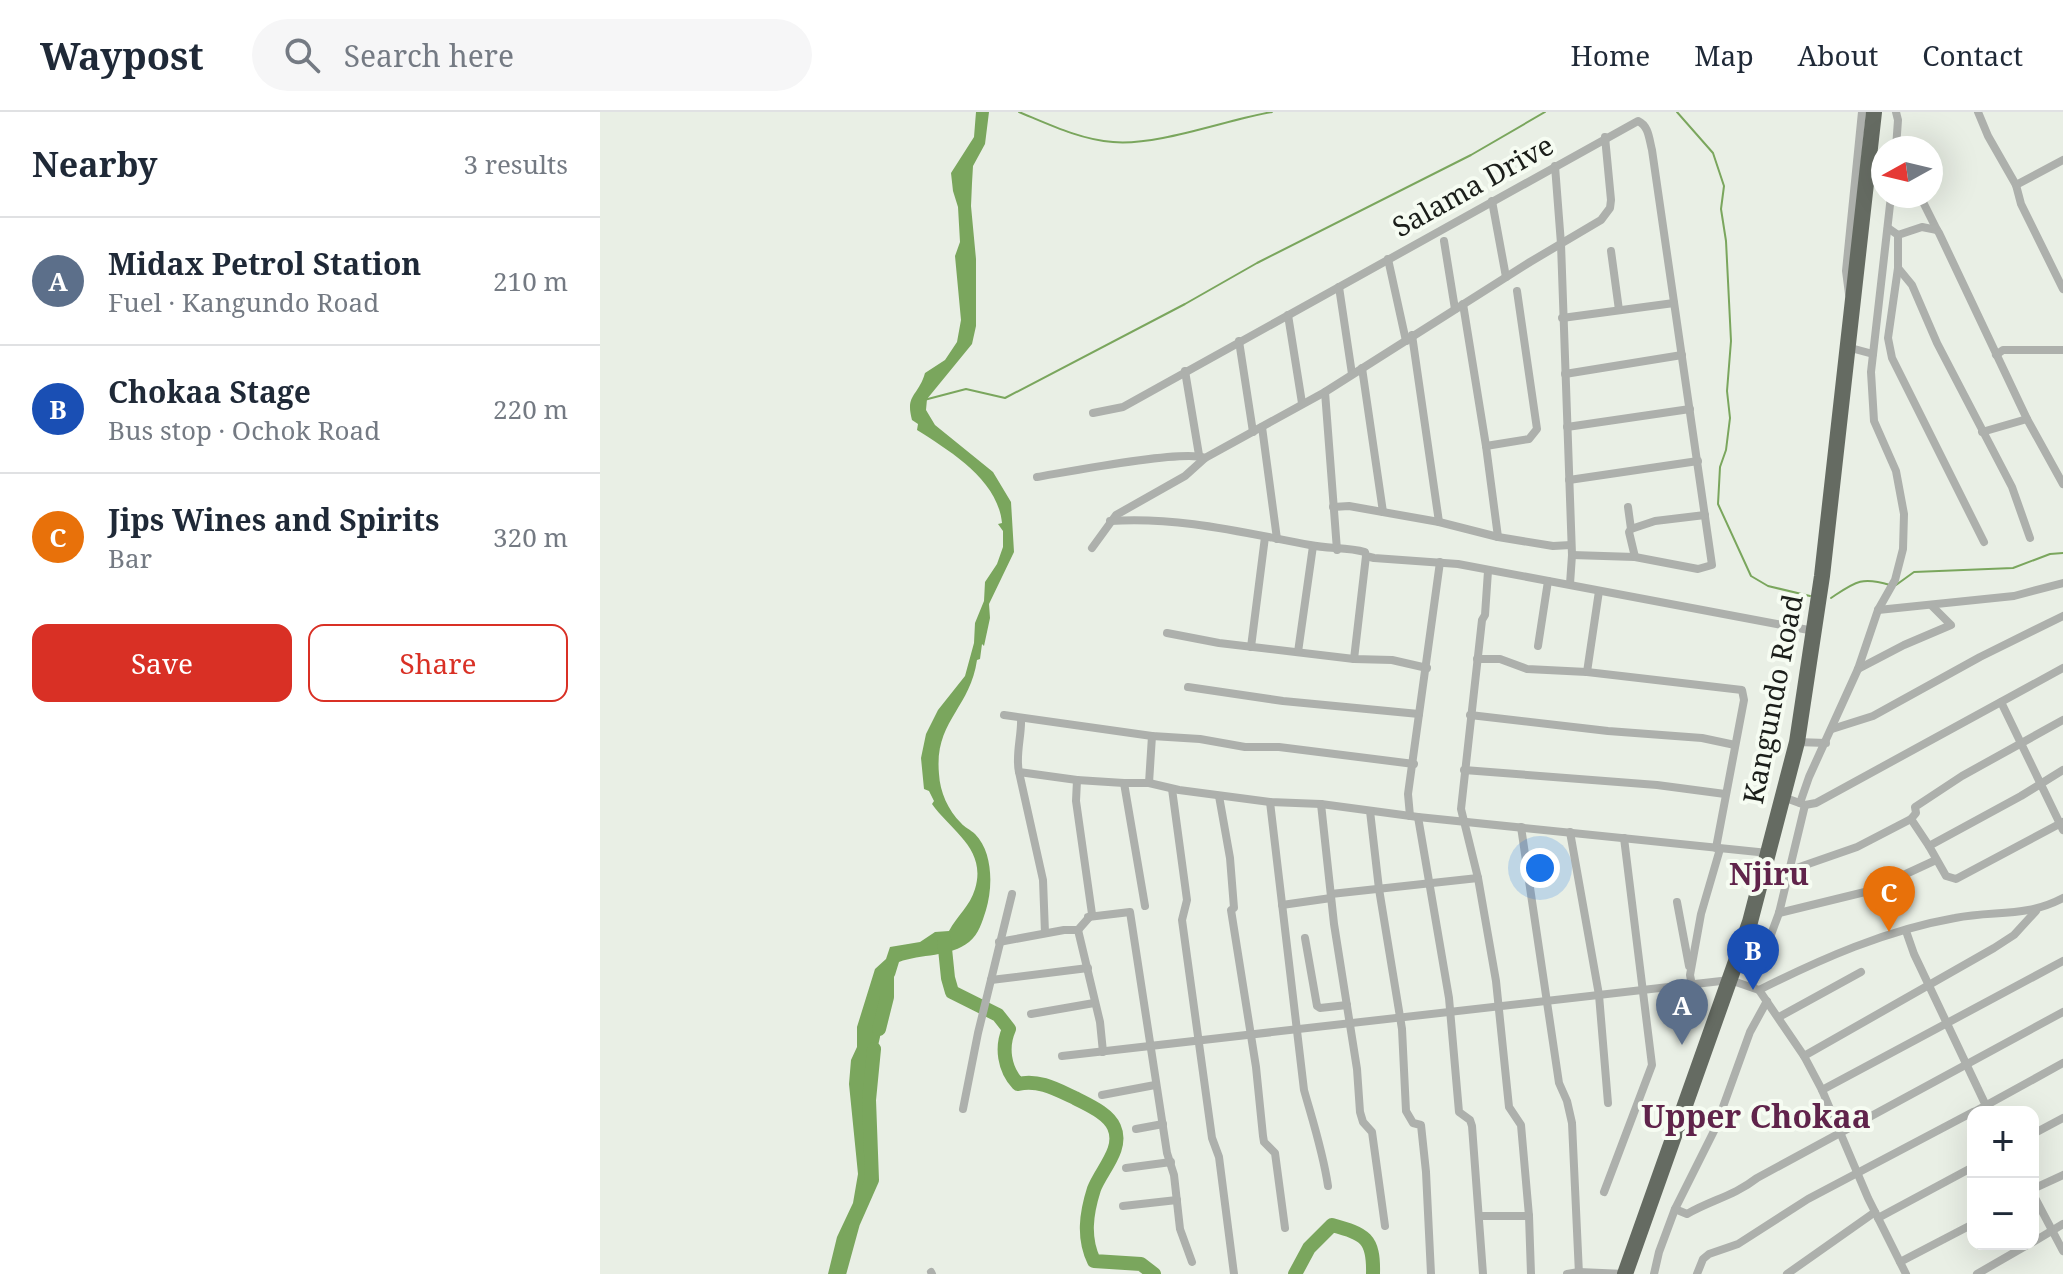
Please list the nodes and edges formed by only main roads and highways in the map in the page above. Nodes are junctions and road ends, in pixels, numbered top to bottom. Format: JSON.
{"nodes":[{"id":1,"x":1874,"y":112,"type":"edge"},
{"id":2,"x":1626,"y":1274,"type":"edge"}],
"edges":[{"from":1,"to":2,"type":"highway","name":"Kangundo Road"}]}
